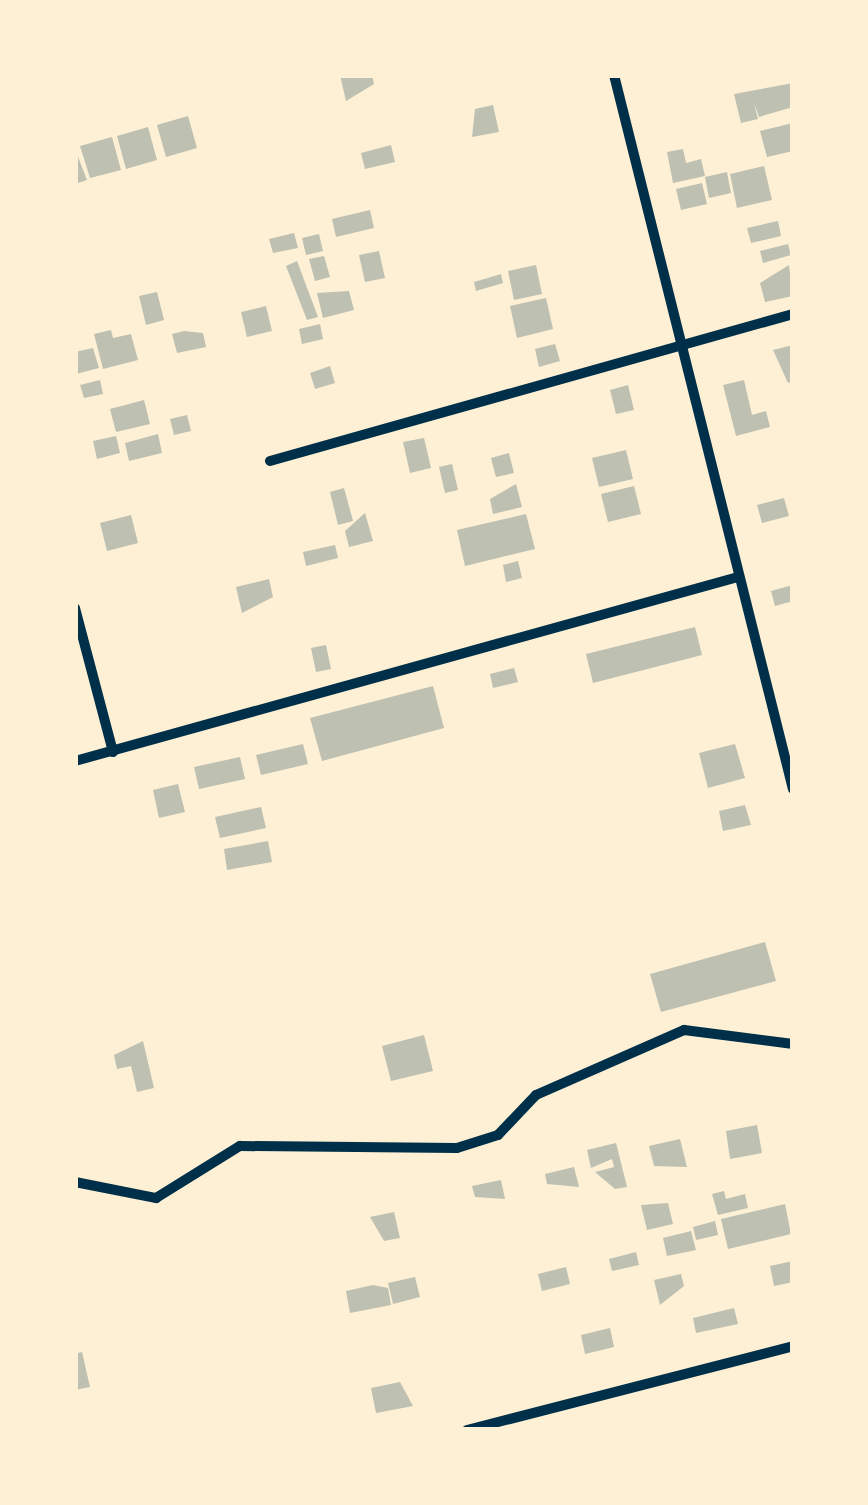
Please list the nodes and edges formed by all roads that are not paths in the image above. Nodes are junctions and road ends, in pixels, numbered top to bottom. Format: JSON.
{"nodes":[{"id":1,"x":614,"y":75,"type":"edge"},
{"id":2,"x":793,"y":314,"type":"edge"},
{"id":3,"x":685,"y":342,"type":"junction"},
{"id":4,"x":270,"y":461,"type":"dead end"},
{"id":5,"x":738,"y":578,"type":"junction"},
{"id":6,"x":75,"y":608,"type":"edge"},
{"id":7,"x":113,"y":752,"type":"junction"},
{"id":8,"x":75,"y":760,"type":"edge"},
{"id":9,"x":793,"y":789,"type":"edge"},
{"id":10,"x":793,"y":1044,"type":"edge"},
{"id":11,"x":75,"y":1182,"type":"edge"},
{"id":12,"x":793,"y":1346,"type":"edge"},
{"id":13,"x":466,"y":1430,"type":"edge"}],
"edges":[{"from":1,"to":3,"type":"street"},
{"from":2,"to":3,"type":"street"},
{"from":3,"to":4,"type":"street"},
{"from":3,"to":5,"type":"street"},
{"from":5,"to":7,"type":"street"},
{"from":5,"to":9,"type":"street"},
{"from":6,"to":7,"type":"street"},
{"from":7,"to":8,"type":"street"},
{"from":10,"to":11,"type":"street"},
{"from":12,"to":13,"type":"street"}]}
